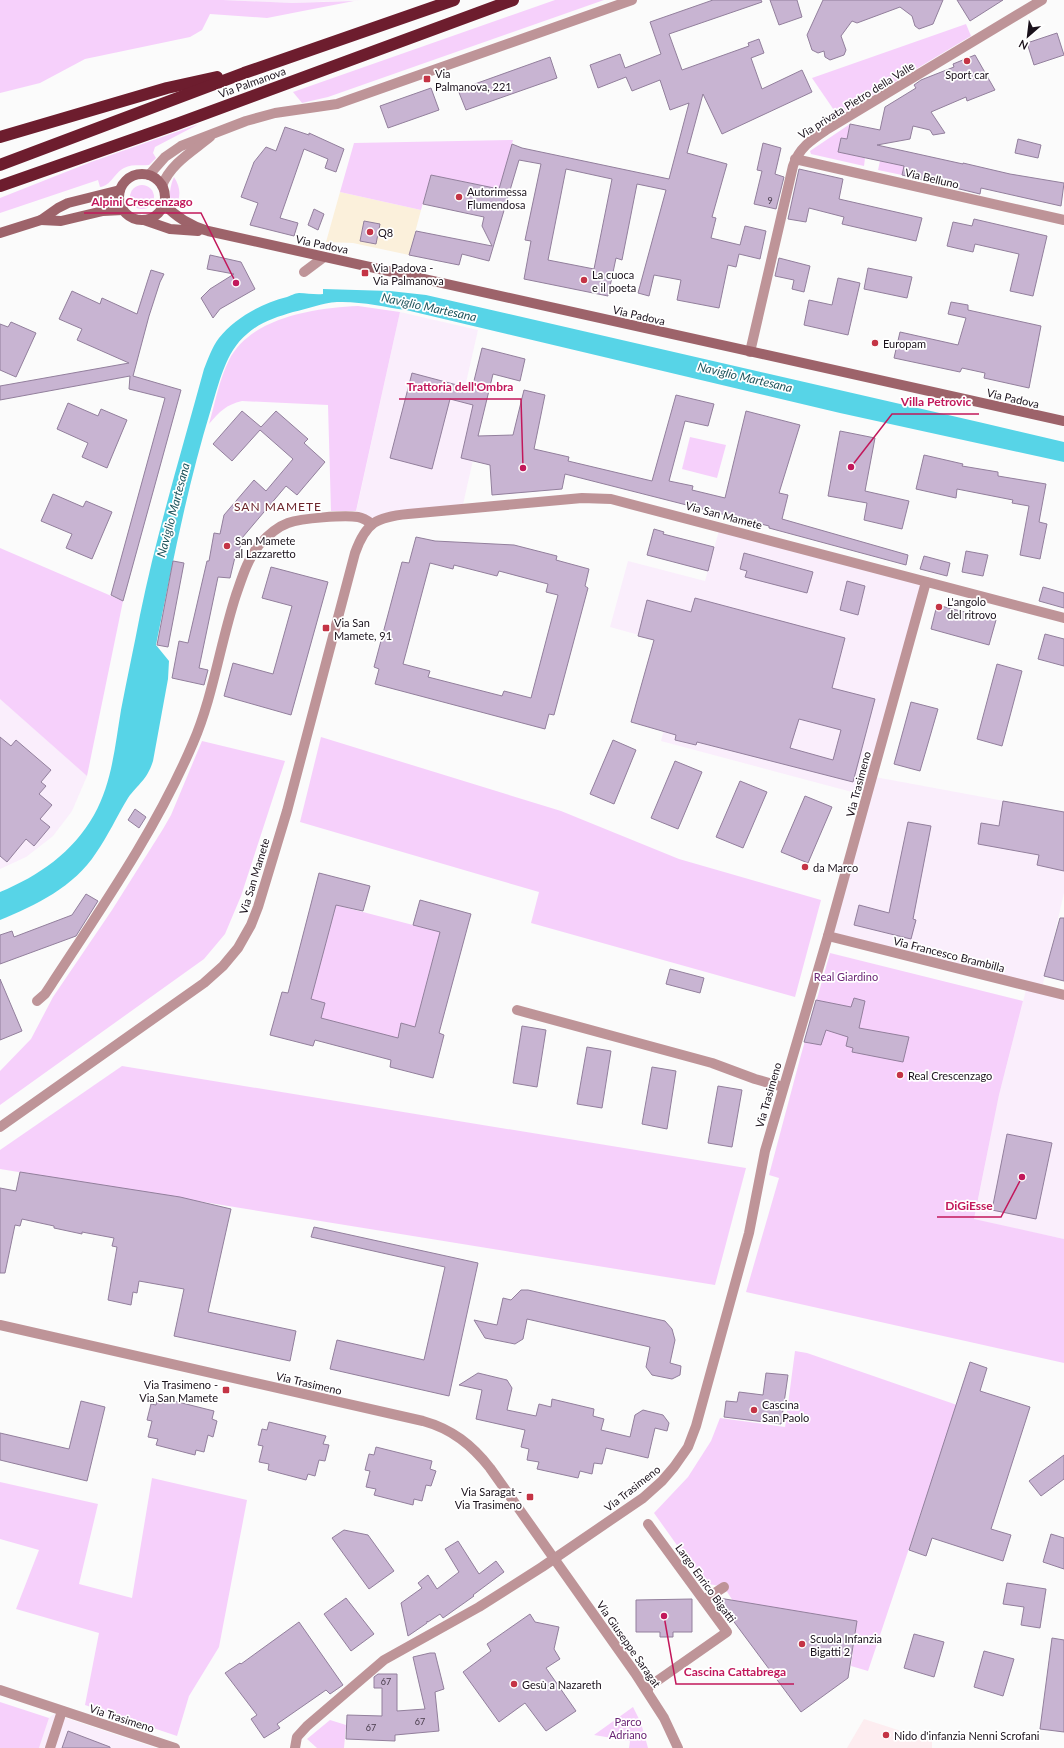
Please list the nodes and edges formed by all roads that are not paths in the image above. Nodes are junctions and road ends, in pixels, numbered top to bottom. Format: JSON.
{"nodes":[{"id":1,"x":454,"y":0,"type":"edge"},
{"id":2,"x":513,"y":0,"type":"edge"},
{"id":3,"x":632,"y":0,"type":"edge"},
{"id":4,"x":1042,"y":0,"type":"edge"},
{"id":5,"x":244,"y":73,"type":"junction"},
{"id":6,"x":214,"y":134,"type":"junction"},
{"id":7,"x":0,"y":137,"type":"edge"},
{"id":8,"x":795,"y":159,"type":"junction"},
{"id":9,"x":0,"y":165,"type":"edge"},
{"id":10,"x":149,"y":175,"type":"junction"},
{"id":11,"x":0,"y":186,"type":"edge"},
{"id":12,"x":162,"y":186,"type":"junction"},
{"id":13,"x":120,"y":190,"type":"junction"},
{"id":14,"x":164,"y":204,"type":"junction"},
{"id":15,"x":124,"y":210,"type":"junction"},
{"id":16,"x":41,"y":220,"type":"junction"},
{"id":17,"x":144,"y":220,"type":"junction"},
{"id":18,"x":1064,"y":220,"type":"edge"},
{"id":19,"x":208,"y":231,"type":"junction"},
{"id":20,"x":0,"y":233,"type":"edge"},
{"id":21,"x":324,"y":257,"type":"junction"},
{"id":22,"x":304,"y":272,"type":"dead end"},
{"id":23,"x":750,"y":352,"type":"junction"},
{"id":24,"x":1064,"y":421,"type":"edge"},
{"id":25,"x":372,"y":524,"type":"junction"},
{"id":26,"x":926,"y":582,"type":"junction"},
{"id":27,"x":1064,"y":618,"type":"edge"},
{"id":28,"x":828,"y":936,"type":"junction"},
{"id":29,"x":1064,"y":995,"type":"edge"},
{"id":30,"x":37,"y":1001,"type":"dead end"},
{"id":31,"x":516,"y":1010,"type":"dead end"},
{"id":32,"x":783,"y":1087,"type":"junction"},
{"id":33,"x":0,"y":1127,"type":"edge"},
{"id":34,"x":0,"y":1325,"type":"edge"},
{"id":35,"x":648,"y":1524,"type":"dead end"},
{"id":36,"x":554,"y":1558,"type":"junction"},
{"id":37,"x":724,"y":1587,"type":"dead end"},
{"id":38,"x":704,"y":1600,"type":"junction"},
{"id":39,"x":0,"y":1690,"type":"edge"},
{"id":40,"x":648,"y":1691,"type":"junction"},
{"id":41,"x":62,"y":1711,"type":"junction"},
{"id":42,"x":50,"y":1748,"type":"edge"},
{"id":43,"x":175,"y":1748,"type":"edge"},
{"id":44,"x":295,"y":1748,"type":"edge"},
{"id":45,"x":678,"y":1748,"type":"edge"}],
"edges":[{"from":1,"to":5,"type":"highway","name":"Via Palmanova"},
{"from":2,"to":11,"type":"highway","name":"Via Palmanova"},
{"from":3,"to":6,"type":"street"},
{"from":4,"to":8,"type":"street","name":"Via privata Pietro della Valle"},
{"from":5,"to":7,"type":"highway"},
{"from":5,"to":9,"type":"highway","name":"Via Palmanova"},
{"from":6,"to":10,"type":"street"},
{"from":6,"to":12,"type":"street"},
{"from":8,"to":18,"type":"street","name":"Via Belluno"},
{"from":8,"to":23,"type":"street","name":"Via privata Pietro della Valle"},
{"from":10,"to":12,"type":"street"},
{"from":10,"to":13,"type":"street"},
{"from":12,"to":14,"type":"street"},
{"from":13,"to":15,"type":"street"},
{"from":13,"to":16,"type":"street"},
{"from":14,"to":17,"type":"street"},
{"from":14,"to":19,"type":"street","name":"Via Padova"},
{"from":15,"to":16,"type":"street"},
{"from":15,"to":17,"type":"street","name":"Via Padova"},
{"from":16,"to":20,"type":"street"},
{"from":17,"to":19,"type":"street","name":"Via Padova"},
{"from":19,"to":21,"type":"street","name":"Via Padova"},
{"from":21,"to":22,"type":"street"},
{"from":21,"to":23,"type":"street","name":"Via Padova"},
{"from":23,"to":24,"type":"street","name":"Via Padova"},
{"from":25,"to":26,"type":"street","name":"Via San Mamete"},
{"from":25,"to":30,"type":"street"},
{"from":25,"to":33,"type":"street","name":"Via San Mamete"},
{"from":26,"to":27,"type":"street","name":"Via San Mamete"},
{"from":26,"to":28,"type":"street","name":"Via Trasimeno"},
{"from":28,"to":29,"type":"street","name":"Via Francesco Brambilla"},
{"from":28,"to":32,"type":"street","name":"Via Trasimeno"},
{"from":31,"to":32,"type":"street"},
{"from":32,"to":36,"type":"street","name":"Via Trasimeno"},
{"from":34,"to":36,"type":"street","name":"Via Trasimeno"},
{"from":35,"to":38,"type":"street","name":"Largo Enrico Bigatti"},
{"from":36,"to":40,"type":"street","name":"Via Giuseppe Saragat"},
{"from":36,"to":44,"type":"street","name":"Via Trasimeno"},
{"from":37,"to":38,"type":"street"},
{"from":38,"to":40,"type":"street","name":"Largo Enrico Bigatti"},
{"from":39,"to":41,"type":"street","name":"Via Trasimeno"},
{"from":40,"to":45,"type":"street","name":"Via Giuseppe Saragat"},
{"from":41,"to":42,"type":"street"},
{"from":41,"to":43,"type":"street","name":"Via Trasimeno"}]}
